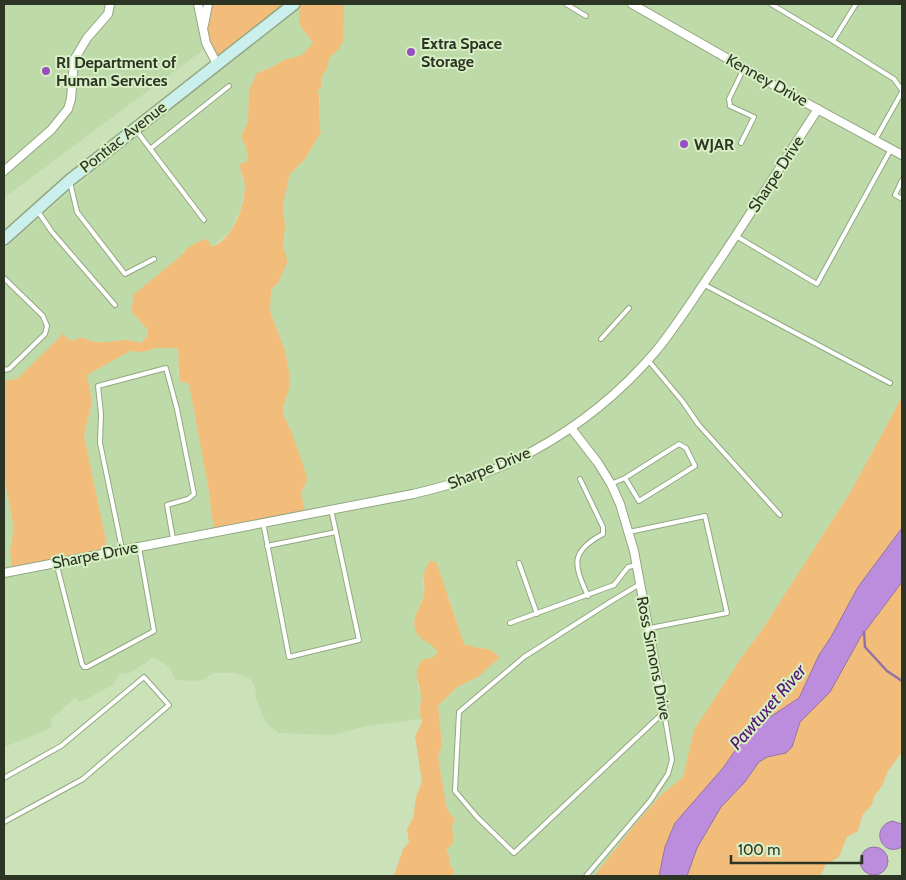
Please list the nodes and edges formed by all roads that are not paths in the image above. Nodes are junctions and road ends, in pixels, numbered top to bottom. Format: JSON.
{"nodes":[{"id":1,"x":110,"y":4,"type":"edge"},
{"id":2,"x":198,"y":4,"type":"edge"},
{"id":3,"x":208,"y":4,"type":"edge"},
{"id":4,"x":294,"y":4,"type":"edge"},
{"id":5,"x":566,"y":4,"type":"edge"},
{"id":6,"x":632,"y":4,"type":"edge"},
{"id":7,"x":771,"y":4,"type":"edge"},
{"id":8,"x":856,"y":4,"type":"edge"},
{"id":9,"x":586,"y":16,"type":"dead end"},
{"id":10,"x":203,"y":29,"type":"junction"},
{"id":11,"x":833,"y":41,"type":"junction"},
{"id":12,"x":217,"y":64,"type":"junction"},
{"id":13,"x":744,"y":68,"type":"junction"},
{"id":14,"x":229,"y":86,"type":"dead end"},
{"id":15,"x":902,"y":91,"type":"edge"},
{"id":16,"x":818,"y":108,"type":"junction"},
{"id":17,"x":134,"y":128,"type":"junction"},
{"id":18,"x":874,"y":140,"type":"junction"},
{"id":19,"x":741,"y":143,"type":"dead end"},
{"id":20,"x":150,"y":149,"type":"junction"},
{"id":21,"x":891,"y":149,"type":"junction"},
{"id":22,"x":902,"y":155,"type":"edge"},
{"id":23,"x":4,"y":171,"type":"edge"},
{"id":24,"x":70,"y":180,"type":"junction"},
{"id":25,"x":902,"y":180,"type":"edge"},
{"id":26,"x":902,"y":199,"type":"edge"},
{"id":27,"x":36,"y":209,"type":"junction"},
{"id":28,"x":204,"y":220,"type":"dead end"},
{"id":29,"x":736,"y":236,"type":"junction"},
{"id":30,"x":4,"y":239,"type":"edge"},
{"id":31,"x":154,"y":259,"type":"dead end"},
{"id":32,"x":4,"y":278,"type":"edge"},
{"id":33,"x":703,"y":284,"type":"junction"},
{"id":34,"x":115,"y":305,"type":"dead end"},
{"id":35,"x":629,"y":308,"type":"dead end"},
{"id":36,"x":602,"y":339,"type":"dead end"},
{"id":37,"x":648,"y":360,"type":"junction"},
{"id":38,"x":4,"y":370,"type":"edge"},
{"id":39,"x":890,"y":383,"type":"dead end"},
{"id":40,"x":570,"y":428,"type":"junction"},
{"id":41,"x":625,"y":478,"type":"junction"},
{"id":42,"x":580,"y":479,"type":"dead end"},
{"id":43,"x":611,"y":484,"type":"junction"},
{"id":44,"x":331,"y":509,"type":"junction"},
{"id":45,"x":780,"y":515,"type":"dead end"},
{"id":46,"x":263,"y":522,"type":"junction"},
{"id":47,"x":336,"y":532,"type":"junction"},
{"id":48,"x":629,"y":532,"type":"junction"},
{"id":49,"x":173,"y":540,"type":"junction"},
{"id":50,"x":139,"y":546,"type":"junction"},
{"id":51,"x":267,"y":546,"type":"junction"},
{"id":52,"x":122,"y":549,"type":"junction"},
{"id":53,"x":56,"y":562,"type":"junction"},
{"id":54,"x":519,"y":563,"type":"dead end"},
{"id":55,"x":636,"y":565,"type":"junction"},
{"id":56,"x":4,"y":573,"type":"edge"},
{"id":57,"x":640,"y":584,"type":"junction"},
{"id":58,"x":588,"y":596,"type":"junction"},
{"id":59,"x":537,"y":614,"type":"junction"},
{"id":60,"x":510,"y":623,"type":"dead end"},
{"id":61,"x":650,"y":628,"type":"junction"},
{"id":62,"x":664,"y":712,"type":"junction"},
{"id":63,"x":4,"y":778,"type":"edge"},
{"id":64,"x":4,"y":822,"type":"edge"},
{"id":65,"x":586,"y":876,"type":"edge"}],
"edges":[{"from":1,"to":23,"type":"street"},
{"from":2,"to":10,"type":"street"},
{"from":3,"to":10,"type":"street"},
{"from":4,"to":12,"type":"main road","name":"Pontiac Avenue"},
{"from":5,"to":9,"type":"lane"},
{"from":6,"to":13,"type":"street","name":"Kenney Drive"},
{"from":7,"to":11,"type":"lane"},
{"from":8,"to":11,"type":"lane"},
{"from":10,"to":12,"type":"street"},
{"from":11,"to":15,"type":"lane"},
{"from":12,"to":17,"type":"main road","name":"Pontiac Avenue"},
{"from":13,"to":16,"type":"street","name":"Kenney Drive"},
{"from":13,"to":19,"type":"lane"},
{"from":14,"to":20,"type":"lane"},
{"from":15,"to":18,"type":"lane"},
{"from":16,"to":18,"type":"street","name":"Kenney Drive"},
{"from":16,"to":29,"type":"street","name":"Sharpe Drive"},
{"from":17,"to":20,"type":"lane"},
{"from":17,"to":24,"type":"main road","name":"Pontiac Avenue"},
{"from":18,"to":21,"type":"street","name":"Kenney Drive"},
{"from":20,"to":28,"type":"lane"},
{"from":21,"to":22,"type":"street","name":"Kenney Drive"},
{"from":21,"to":29,"type":"lane"},
{"from":24,"to":27,"type":"main road","name":"Pontiac Avenue"},
{"from":24,"to":31,"type":"lane"},
{"from":25,"to":26,"type":"lane"},
{"from":27,"to":30,"type":"main road","name":"Pontiac Avenue"},
{"from":27,"to":34,"type":"lane"},
{"from":29,"to":33,"type":"street","name":"Sharpe Drive"},
{"from":32,"to":38,"type":"lane"},
{"from":33,"to":37,"type":"street","name":"Sharpe Drive"},
{"from":33,"to":39,"type":"lane"},
{"from":35,"to":36,"type":"lane"},
{"from":37,"to":40,"type":"street","name":"Sharpe Drive"},
{"from":37,"to":45,"type":"lane"},
{"from":40,"to":43,"type":"street","name":"Ross Simons Drive"},
{"from":40,"to":44,"type":"street","name":"Sharpe Drive"},
{"from":41,"to":41,"type":"lane"},
{"from":41,"to":43,"type":"lane"},
{"from":42,"to":58,"type":"lane"},
{"from":43,"to":48,"type":"street","name":"Ross Simons Drive"},
{"from":44,"to":46,"type":"street","name":"Sharpe Drive"},
{"from":44,"to":47,"type":"lane"},
{"from":46,"to":49,"type":"street","name":"Sharpe Drive"},
{"from":46,"to":51,"type":"lane"},
{"from":47,"to":51,"type":"lane"},
{"from":47,"to":51,"type":"lane"},
{"from":48,"to":55,"type":"street","name":"Ross Simons Drive"},
{"from":48,"to":61,"type":"lane"},
{"from":49,"to":50,"type":"street","name":"Sharpe Drive"},
{"from":49,"to":52,"type":"lane"},
{"from":50,"to":52,"type":"street","name":"Sharpe Drive"},
{"from":50,"to":53,"type":"lane"},
{"from":52,"to":53,"type":"street","name":"Sharpe Drive"},
{"from":53,"to":56,"type":"street","name":"Sharpe Drive"},
{"from":54,"to":59,"type":"lane"},
{"from":55,"to":57,"type":"street","name":"Ross Simons Drive"},
{"from":55,"to":58,"type":"lane"},
{"from":57,"to":61,"type":"street","name":"Ross Simons Drive"},
{"from":57,"to":62,"type":"lane"},
{"from":58,"to":59,"type":"lane"},
{"from":59,"to":60,"type":"lane"},
{"from":61,"to":62,"type":"street","name":"Ross Simons Drive"},
{"from":62,"to":65,"type":"lane","name":"Ross Simons Drive"},
{"from":63,"to":64,"type":"lane"}]}
